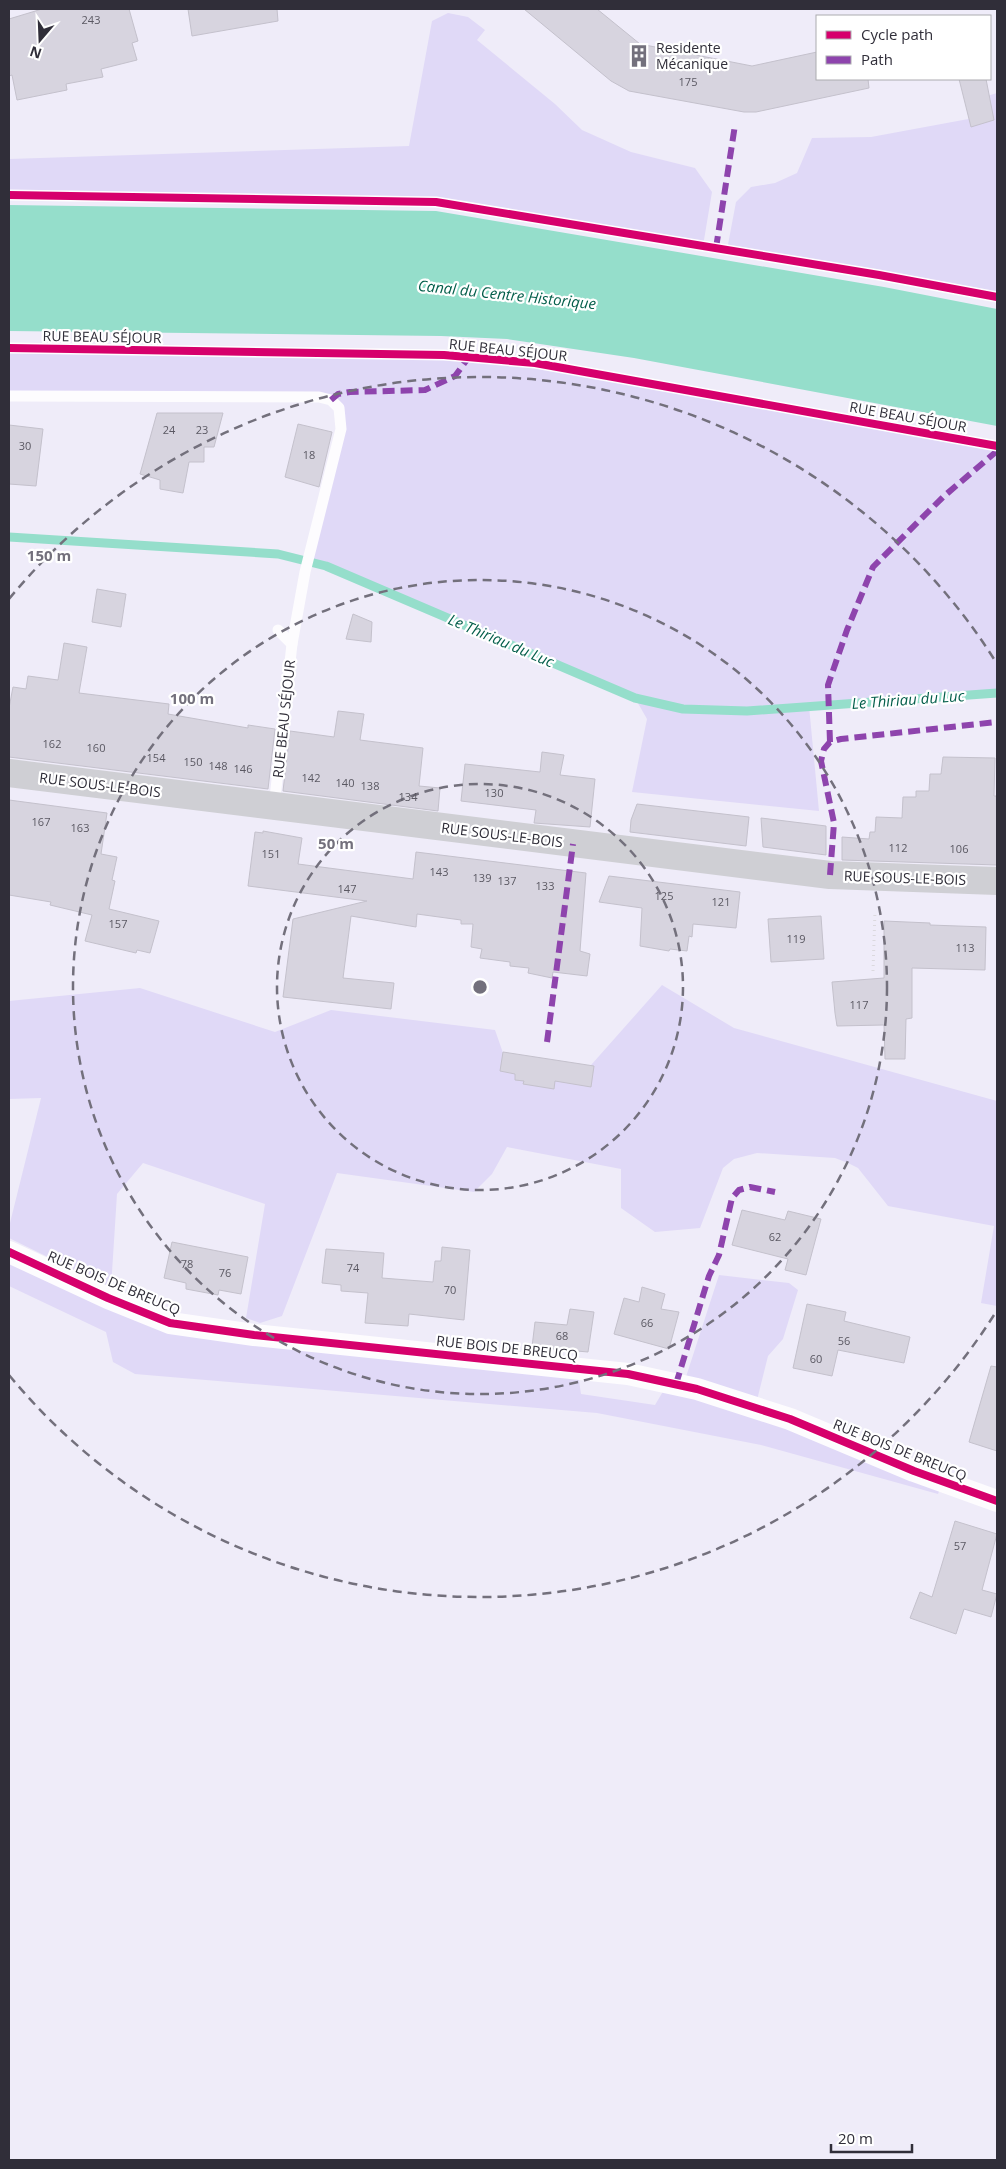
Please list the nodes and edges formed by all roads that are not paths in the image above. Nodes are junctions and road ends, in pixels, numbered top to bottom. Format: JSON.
{"nodes":[{"id":1,"x":9,"y":396,"type":"edge"},
{"id":2,"x":278,"y":630,"type":"dead end"},
{"id":3,"x":292,"y":644,"type":"junction"},
{"id":4,"x":9,"y":773,"type":"edge"},
{"id":5,"x":274,"y":807,"type":"junction"},
{"id":6,"x":997,"y":881,"type":"edge"},
{"id":7,"x":9,"y":1252,"type":"edge"},
{"id":8,"x":997,"y":1501,"type":"edge"}],
"edges":[{"from":1,"to":3,"type":"lane","name":"RUE BEAU SÉJOUR"},
{"from":2,"to":3,"type":"lane"},
{"from":3,"to":5,"type":"lane","name":"RUE BEAU SÉJOUR"},
{"from":4,"to":5,"type":"street","name":"RUE SOUS-LE-BOIS"},
{"from":5,"to":6,"type":"street","name":"RUE SOUS-LE-BOIS"},
{"from":7,"to":8,"type":"street","name":"RUE BOIS DE BREUCQ"}]}
